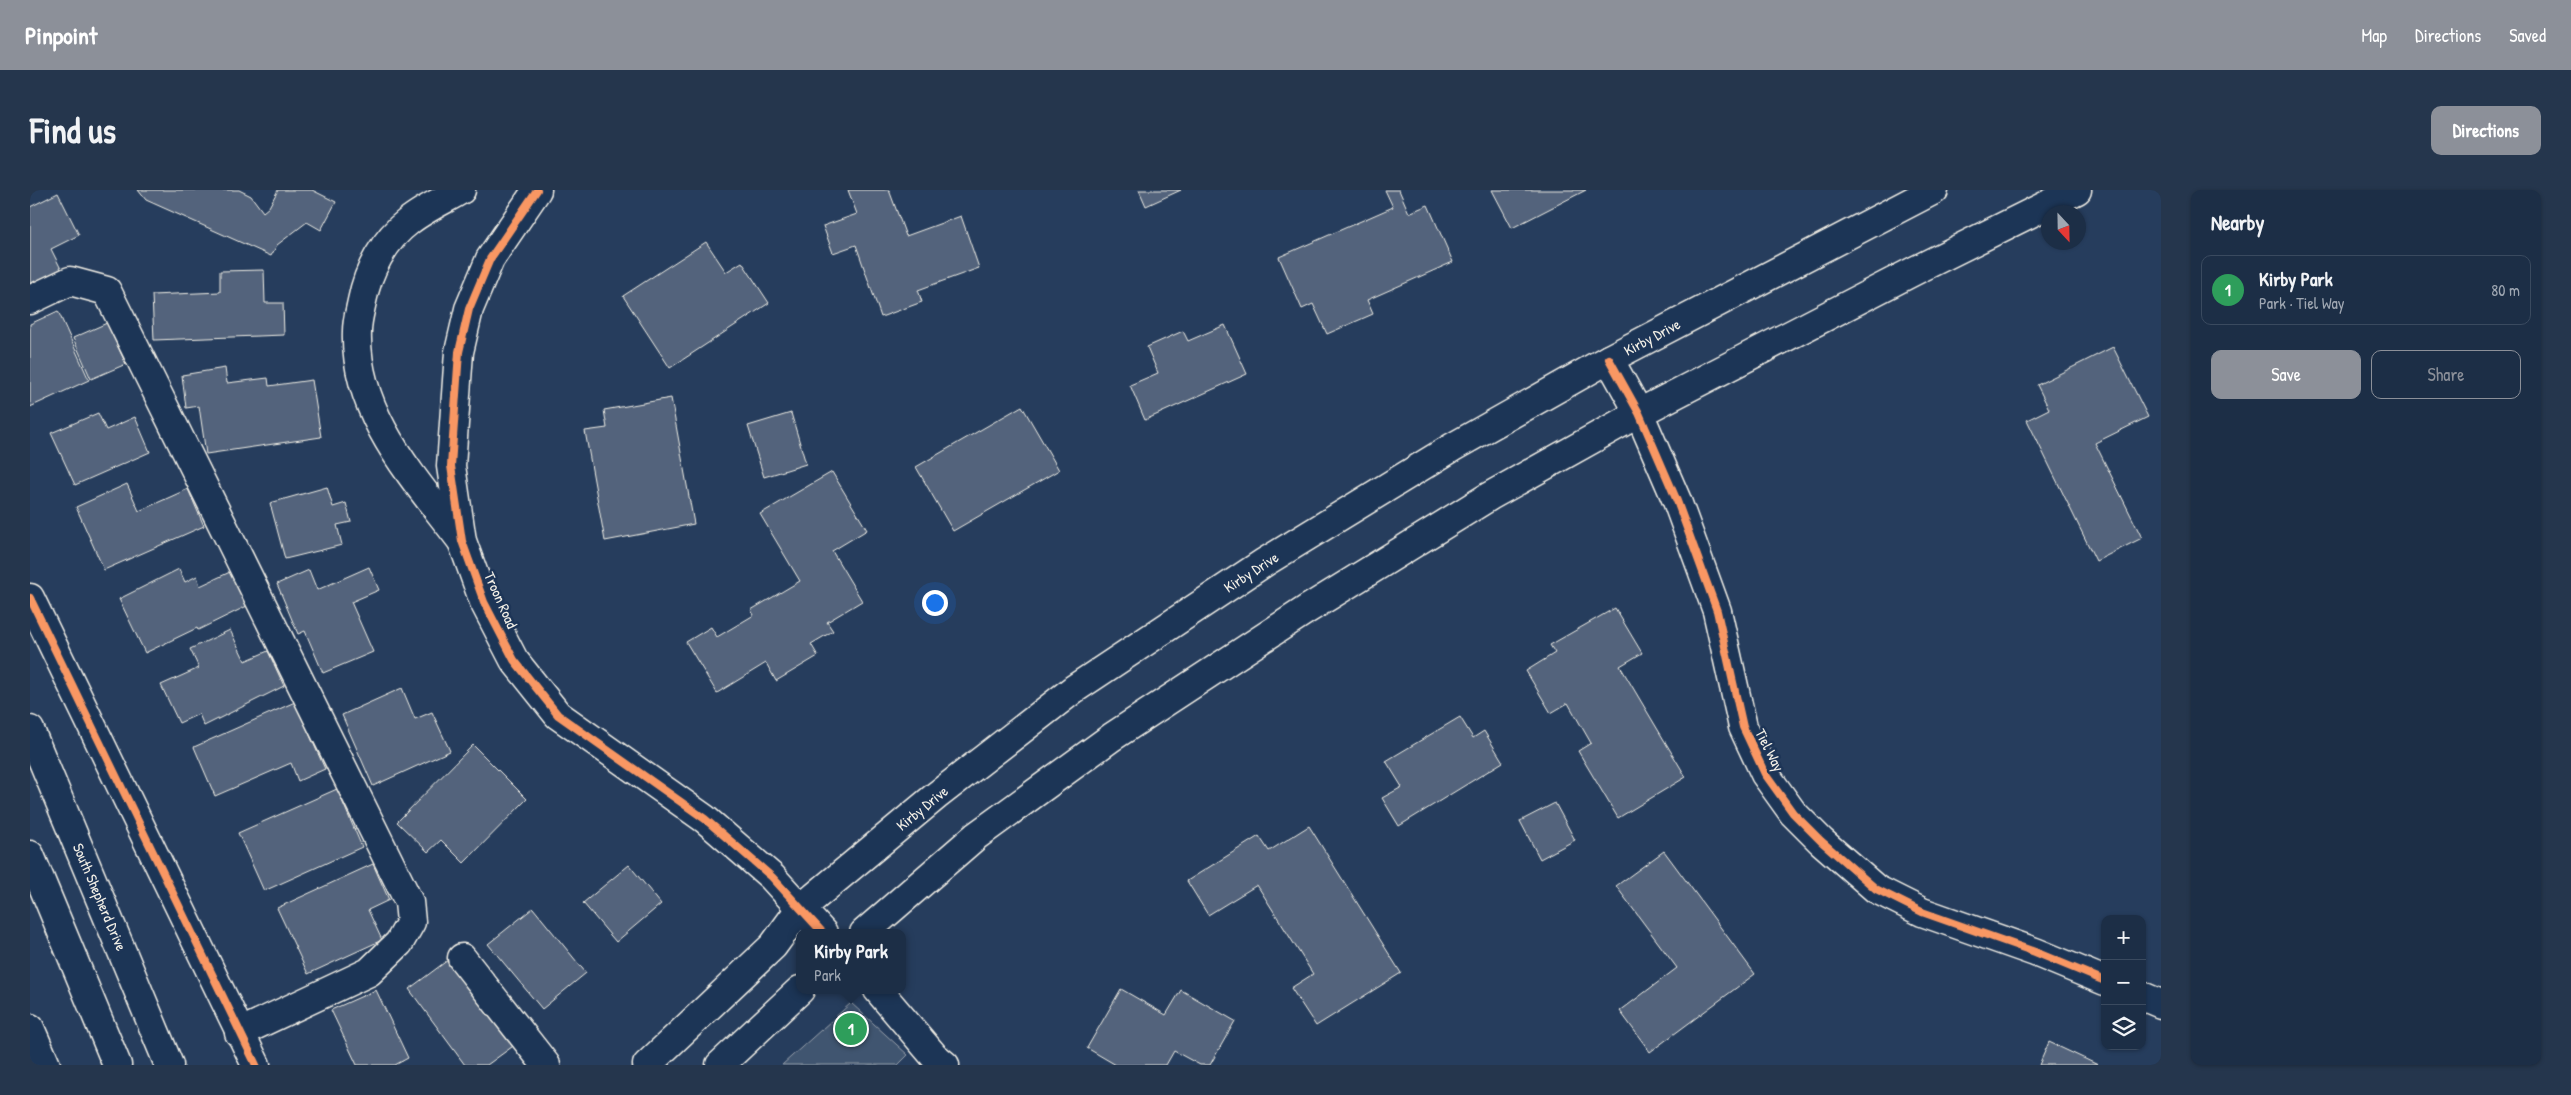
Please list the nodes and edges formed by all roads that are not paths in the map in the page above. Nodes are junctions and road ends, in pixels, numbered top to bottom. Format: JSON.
{"nodes":[{"id":1,"x":462,"y":190,"type":"edge"},
{"id":2,"x":537,"y":190,"type":"edge"},
{"id":3,"x":1934,"y":190,"type":"edge"},
{"id":4,"x":2077,"y":190,"type":"edge"},
{"id":5,"x":30,"y":300,"type":"edge"},
{"id":6,"x":1609,"y":359,"type":"junction"},
{"id":7,"x":1639,"y":413,"type":"junction"},
{"id":8,"x":462,"y":541,"type":"junction"},
{"id":9,"x":30,"y":598,"type":"edge"},
{"id":10,"x":30,"y":730,"type":"edge"},
{"id":11,"x":30,"y":855,"type":"edge"},
{"id":12,"x":800,"y":909,"type":"junction"},
{"id":13,"x":819,"y":929,"type":"edge"},
{"id":14,"x":869,"y":929,"type":"edge"},
{"id":15,"x":462,"y":958,"type":"dead end"},
{"id":16,"x":2101,"y":979,"type":"edge"},
{"id":17,"x":796,"y":994,"type":"edge"},
{"id":18,"x":881,"y":994,"type":"edge"},
{"id":19,"x":2146,"y":998,"type":"edge"},
{"id":20,"x":2161,"y":1004,"type":"edge"},
{"id":21,"x":30,"y":1028,"type":"edge"},
{"id":22,"x":239,"y":1033,"type":"junction"},
{"id":23,"x":46,"y":1065,"type":"edge"},
{"id":24,"x":117,"y":1065,"type":"edge"},
{"id":25,"x":169,"y":1065,"type":"edge"},
{"id":26,"x":256,"y":1065,"type":"edge"},
{"id":27,"x":546,"y":1065,"type":"edge"},
{"id":28,"x":647,"y":1065,"type":"edge"},
{"id":29,"x":720,"y":1065,"type":"edge"},
{"id":30,"x":945,"y":1065,"type":"edge"}],
"edges":[{"from":1,"to":8,"type":"main road","name":"Troon Road"},
{"from":2,"to":8,"type":"main road","name":"Troon Road"},
{"from":3,"to":6,"type":"main road","name":"Kirby Drive"},
{"from":4,"to":7,"type":"main road"},
{"from":5,"to":22,"type":"main road"},
{"from":6,"to":7,"type":"main road","name":"Tiel Way"},
{"from":6,"to":12,"type":"main road","name":"Kirby Drive"},
{"from":7,"to":14,"type":"main road"},
{"from":7,"to":16,"type":"main road","name":"Tiel Way"},
{"from":8,"to":12,"type":"main road","name":"Troon Road"},
{"from":9,"to":22,"type":"main road"},
{"from":10,"to":25,"type":"main road","name":"South Shepherd Drive"},
{"from":11,"to":24,"type":"main road"},
{"from":12,"to":13,"type":"main road"},
{"from":12,"to":28,"type":"main road","name":"Kirby Drive"},
{"from":15,"to":27,"type":"main road"},
{"from":17,"to":29,"type":"main road"},
{"from":18,"to":30,"type":"main road"},
{"from":19,"to":20,"type":"main road"},
{"from":21,"to":23,"type":"main road"},
{"from":22,"to":26,"type":"main road"}]}
